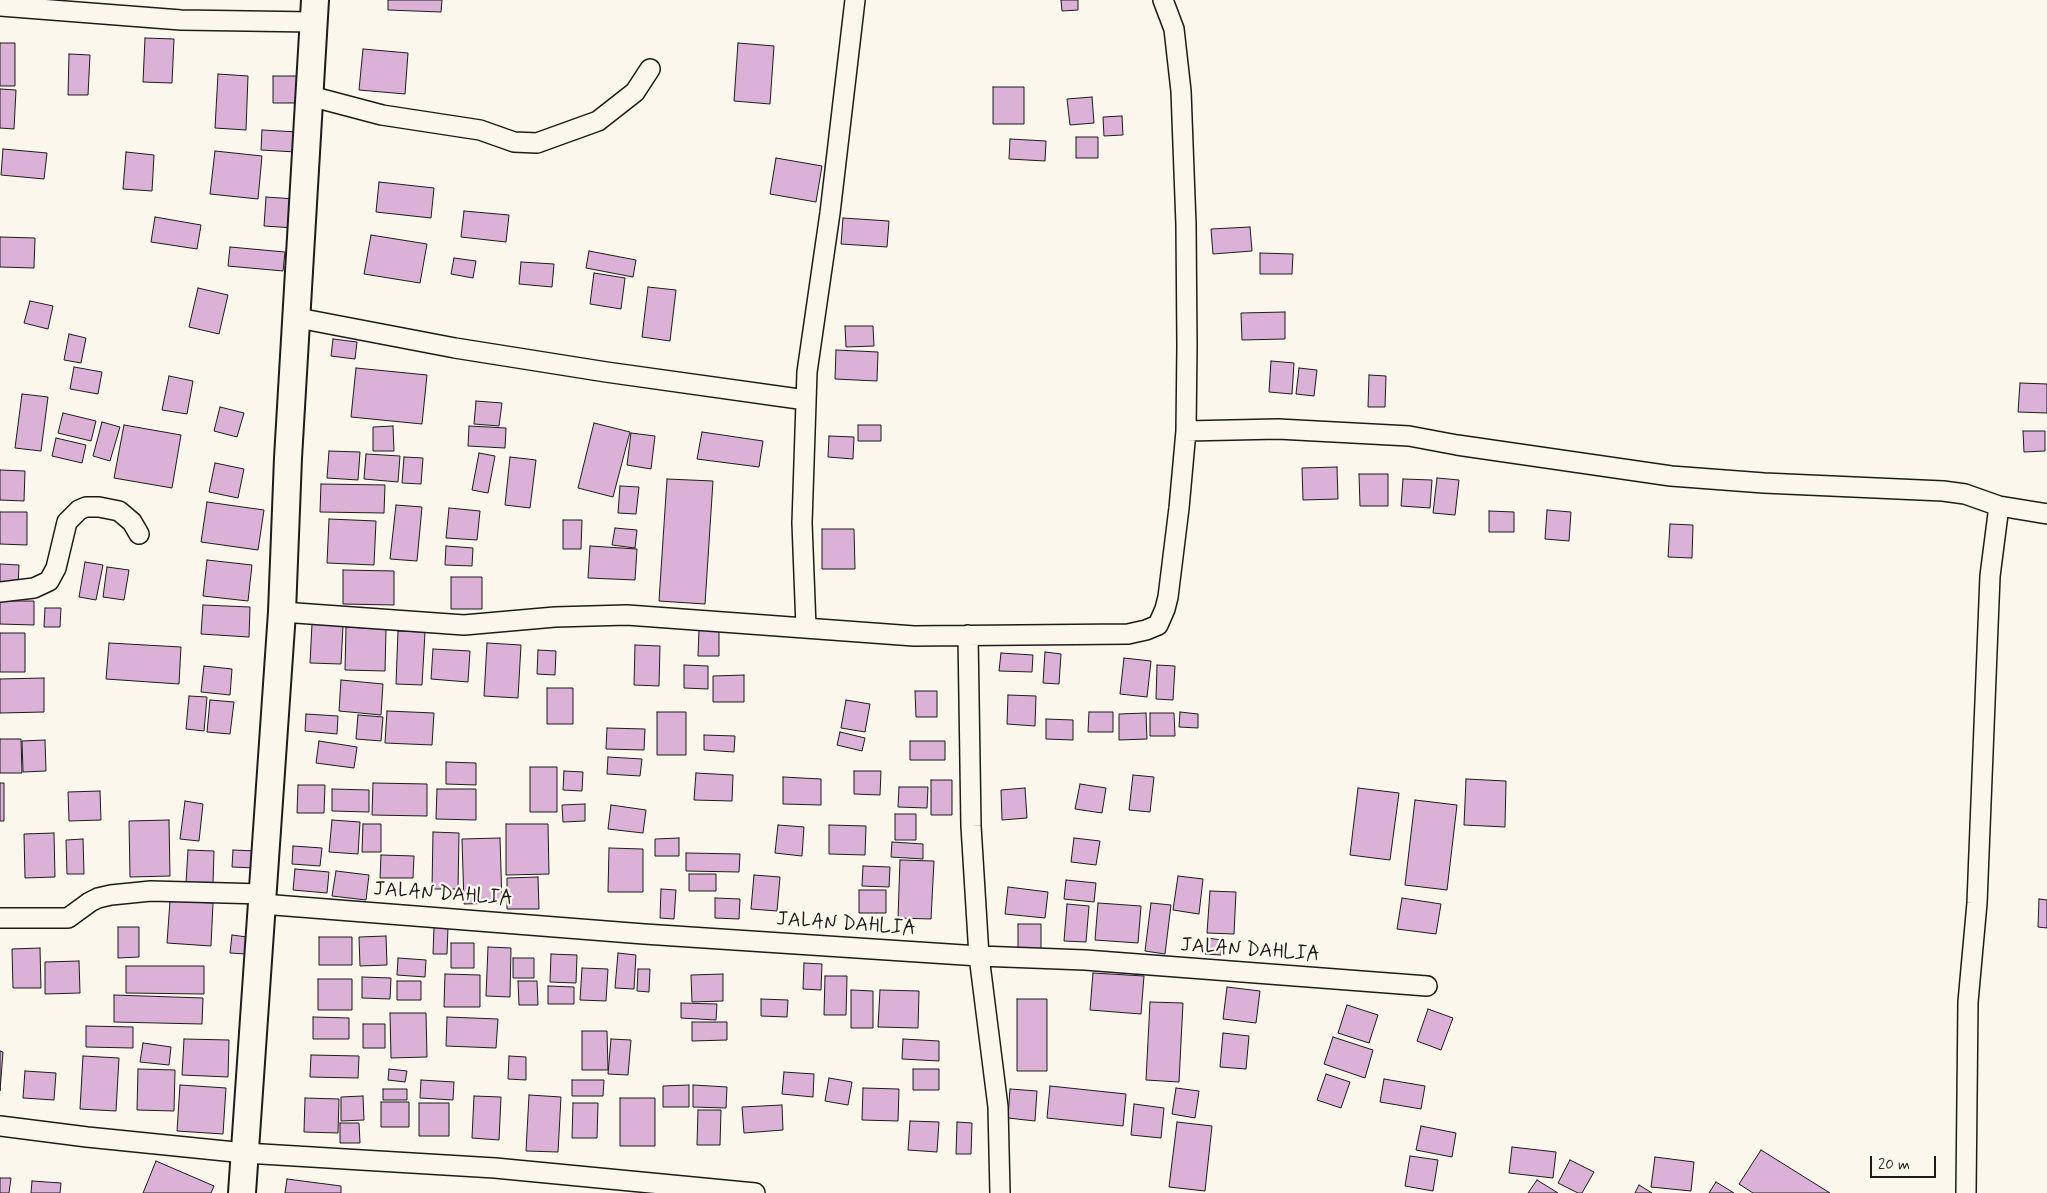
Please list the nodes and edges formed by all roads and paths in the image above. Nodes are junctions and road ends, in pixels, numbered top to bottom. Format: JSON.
{"nodes":[{"id":1,"x":855,"y":0,"type":"edge"},
{"id":2,"x":1163,"y":0,"type":"edge"},
{"id":3,"x":0,"y":6,"type":"edge"},
{"id":4,"x":314,"y":11,"type":"edge"},
{"id":5,"x":650,"y":68,"type":"dead end"},
{"id":6,"x":310,"y":96,"type":"junction"},
{"id":7,"x":298,"y":318,"type":"junction"},
{"id":8,"x":806,"y":400,"type":"junction"},
{"id":9,"x":1186,"y":431,"type":"junction"},
{"id":10,"x":1998,"y":506,"type":"junction"},
{"id":11,"x":2047,"y":514,"type":"edge"},
{"id":12,"x":139,"y":534,"type":"dead end"},
{"id":13,"x":0,"y":592,"type":"edge"},
{"id":14,"x":282,"y":612,"type":"junction"},
{"id":15,"x":806,"y":627,"type":"junction"},
{"id":16,"x":968,"y":635,"type":"junction"},
{"id":17,"x":263,"y":899,"type":"junction"},
{"id":18,"x":0,"y":918,"type":"edge"},
{"id":19,"x":979,"y":956,"type":"junction"},
{"id":20,"x":1427,"y":986,"type":"dead end"},
{"id":21,"x":0,"y":1126,"type":"edge"},
{"id":22,"x":245,"y":1153,"type":"junction"},
{"id":23,"x":242,"y":1193,"type":"edge"},
{"id":24,"x":755,"y":1193,"type":"edge"},
{"id":25,"x":1000,"y":1193,"type":"edge"},
{"id":26,"x":1966,"y":1193,"type":"edge"}],
"edges":[{"from":1,"to":8,"type":"street"},
{"from":2,"to":9,"type":"street"},
{"from":3,"to":4,"type":"street"},
{"from":4,"to":6,"type":"main road"},
{"from":5,"to":6,"type":"street"},
{"from":6,"to":7,"type":"main road"},
{"from":7,"to":8,"type":"street"},
{"from":7,"to":14,"type":"main road"},
{"from":8,"to":15,"type":"street"},
{"from":9,"to":10,"type":"street"},
{"from":9,"to":16,"type":"street"},
{"from":10,"to":11,"type":"street"},
{"from":10,"to":26,"type":"street"},
{"from":12,"to":13,"type":"street"},
{"from":14,"to":15,"type":"street"},
{"from":14,"to":17,"type":"main road"},
{"from":15,"to":16,"type":"street"},
{"from":16,"to":19,"type":"street"},
{"from":17,"to":18,"type":"street","name":"JALAN DAHLIA"},
{"from":17,"to":19,"type":"street","name":"JALAN DAHLIA"},
{"from":17,"to":22,"type":"main road"},
{"from":19,"to":20,"type":"street","name":"JALAN DAHLIA"},
{"from":19,"to":25,"type":"street"},
{"from":21,"to":22,"type":"street"},
{"from":22,"to":23,"type":"main road"},
{"from":22,"to":24,"type":"street"}]}
